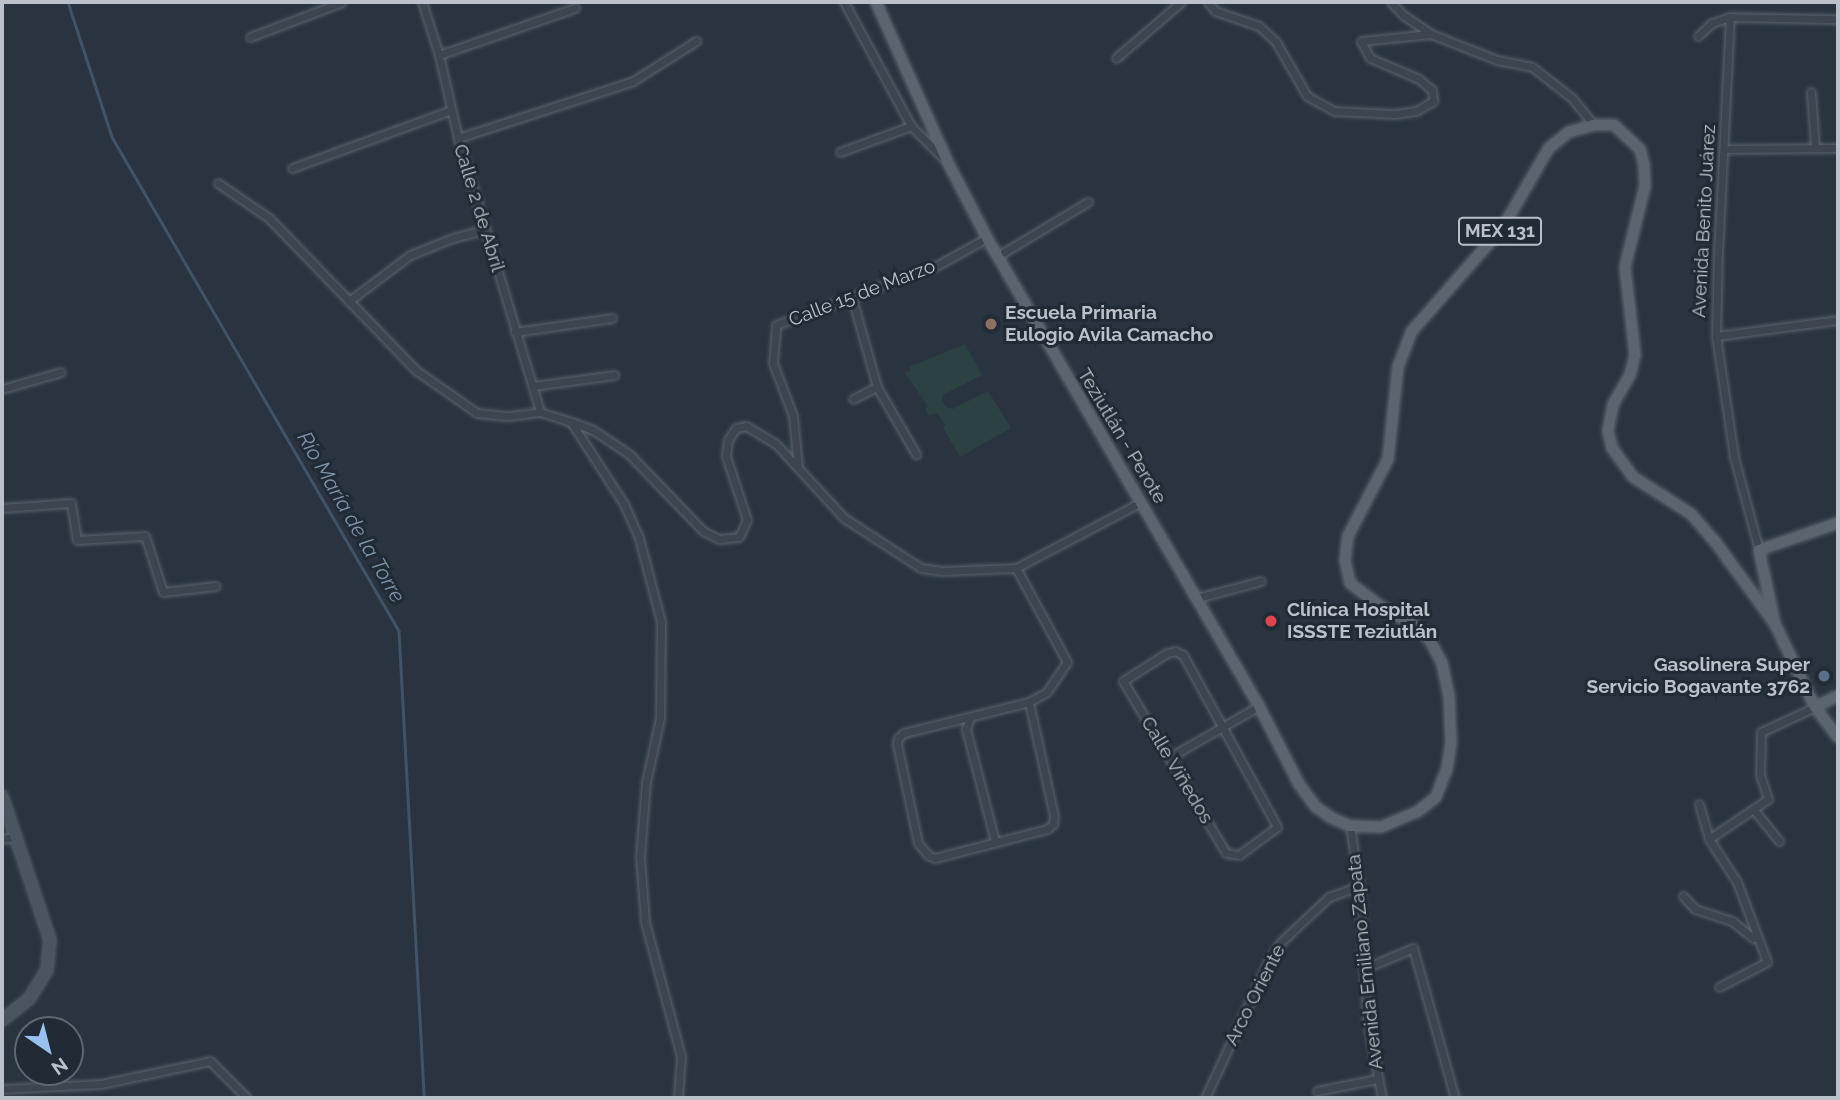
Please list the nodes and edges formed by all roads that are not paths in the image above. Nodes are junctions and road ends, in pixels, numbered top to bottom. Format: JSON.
{"nodes":[{"id":1,"x":342,"y":2,"type":"edge"},
{"id":2,"x":422,"y":2,"type":"edge"},
{"id":3,"x":844,"y":2,"type":"edge"},
{"id":4,"x":876,"y":2,"type":"edge"},
{"id":5,"x":1181,"y":2,"type":"edge"},
{"id":6,"x":1208,"y":2,"type":"edge"},
{"id":7,"x":1391,"y":2,"type":"edge"},
{"id":8,"x":575,"y":8,"type":"dead end"},
{"id":9,"x":1730,"y":17,"type":"junction"},
{"id":10,"x":1838,"y":19,"type":"edge"},
{"id":11,"x":1431,"y":34,"type":"junction"},
{"id":12,"x":1698,"y":36,"type":"dead end"},
{"id":13,"x":250,"y":37,"type":"dead end"},
{"id":14,"x":696,"y":41,"type":"dead end"},
{"id":15,"x":439,"y":55,"type":"junction"},
{"id":16,"x":1116,"y":58,"type":"dead end"},
{"id":17,"x":1811,"y":92,"type":"dead end"},
{"id":18,"x":451,"y":110,"type":"junction"},
{"id":19,"x":1594,"y":125,"type":"junction"},
{"id":20,"x":911,"y":126,"type":"junction"},
{"id":21,"x":458,"y":138,"type":"junction"},
{"id":22,"x":1815,"y":148,"type":"junction"},
{"id":23,"x":1838,"y":148,"type":"edge"},
{"id":24,"x":1725,"y":149,"type":"junction"},
{"id":25,"x":840,"y":152,"type":"dead end"},
{"id":26,"x":947,"y":161,"type":"junction"},
{"id":27,"x":292,"y":169,"type":"dead end"},
{"id":28,"x":218,"y":183,"type":"dead end"},
{"id":29,"x":1088,"y":201,"type":"dead end"},
{"id":30,"x":486,"y":229,"type":"junction"},
{"id":31,"x":987,"y":238,"type":"junction"},
{"id":32,"x":998,"y":256,"type":"junction"},
{"id":33,"x":852,"y":299,"type":"junction"},
{"id":34,"x":349,"y":301,"type":"junction"},
{"id":35,"x":612,"y":318,"type":"dead end"},
{"id":36,"x":1838,"y":320,"type":"edge"},
{"id":37,"x":516,"y":332,"type":"junction"},
{"id":38,"x":1716,"y":336,"type":"junction"},
{"id":39,"x":61,"y":372,"type":"dead end"},
{"id":40,"x":614,"y":375,"type":"dead end"},
{"id":41,"x":533,"y":386,"type":"junction"},
{"id":42,"x":877,"y":387,"type":"junction"},
{"id":43,"x":2,"y":389,"type":"edge"},
{"id":44,"x":853,"y":399,"type":"dead end"},
{"id":45,"x":540,"y":412,"type":"junction"},
{"id":46,"x":571,"y":422,"type":"junction"},
{"id":47,"x":916,"y":454,"type":"dead end"},
{"id":48,"x":798,"y":467,"type":"junction"},
{"id":49,"x":1141,"y":502,"type":"junction"},
{"id":50,"x":2,"y":508,"type":"edge"},
{"id":51,"x":1838,"y":523,"type":"edge"},
{"id":52,"x":1759,"y":550,"type":"junction"},
{"id":53,"x":1016,"y":568,"type":"junction"},
{"id":54,"x":1261,"y":580,"type":"dead end"},
{"id":55,"x":216,"y":586,"type":"dead end"},
{"id":56,"x":1197,"y":598,"type":"junction"},
{"id":57,"x":1775,"y":624,"type":"junction"},
{"id":58,"x":1838,"y":696,"type":"edge"},
{"id":59,"x":1028,"y":702,"type":"junction"},
{"id":60,"x":1259,"y":706,"type":"junction"},
{"id":61,"x":1815,"y":707,"type":"junction"},
{"id":62,"x":970,"y":717,"type":"junction"},
{"id":63,"x":1222,"y":725,"type":"junction"},
{"id":64,"x":1838,"y":737,"type":"edge"},
{"id":65,"x":1170,"y":757,"type":"junction"},
{"id":66,"x":2,"y":796,"type":"edge"},
{"id":67,"x":1699,"y":804,"type":"dead end"},
{"id":68,"x":1754,"y":810,"type":"junction"},
{"id":69,"x":1350,"y":826,"type":"junction"},
{"id":70,"x":15,"y":837,"type":"junction"},
{"id":71,"x":2,"y":839,"type":"edge"},
{"id":72,"x":1709,"y":839,"type":"junction"},
{"id":73,"x":995,"y":841,"type":"junction"},
{"id":74,"x":1779,"y":841,"type":"dead end"},
{"id":75,"x":1359,"y":886,"type":"junction"},
{"id":76,"x":1683,"y":896,"type":"dead end"},
{"id":77,"x":1758,"y":944,"type":"junction"},
{"id":78,"x":1366,"y":968,"type":"junction"},
{"id":79,"x":1719,"y":987,"type":"dead end"},
{"id":80,"x":2,"y":1020,"type":"edge"},
{"id":81,"x":1377,"y":1079,"type":"junction"},
{"id":82,"x":2,"y":1089,"type":"edge"},
{"id":83,"x":1317,"y":1091,"type":"dead end"},
{"id":84,"x":247,"y":1098,"type":"edge"},
{"id":85,"x":678,"y":1098,"type":"edge"},
{"id":86,"x":1205,"y":1098,"type":"edge"},
{"id":87,"x":1382,"y":1098,"type":"edge"},
{"id":88,"x":1455,"y":1098,"type":"edge"}],
"edges":[{"from":1,"to":13,"type":"street"},
{"from":2,"to":15,"type":"street","name":"Calle 2 de Abril"},
{"from":3,"to":20,"type":"street"},
{"from":4,"to":26,"type":"main road","name":"Teziutlán - Perote"},
{"from":5,"to":16,"type":"street"},
{"from":6,"to":11,"type":"street"},
{"from":7,"to":11,"type":"street"},
{"from":8,"to":15,"type":"street"},
{"from":9,"to":10,"type":"street"},
{"from":9,"to":12,"type":"street"},
{"from":9,"to":24,"type":"street","name":"Avenida Benito Juárez"},
{"from":11,"to":19,"type":"street"},
{"from":14,"to":21,"type":"street"},
{"from":15,"to":18,"type":"street","name":"Calle 2 de Abril"},
{"from":17,"to":22,"type":"street"},
{"from":18,"to":21,"type":"street","name":"Calle 2 de Abril"},
{"from":18,"to":27,"type":"street"},
{"from":19,"to":57,"type":"main road"},
{"from":19,"to":69,"type":"main road","number":"MEX 131"},
{"from":20,"to":25,"type":"street"},
{"from":20,"to":26,"type":"street"},
{"from":21,"to":30,"type":"street","name":"Calle 2 de Abril"},
{"from":22,"to":23,"type":"street"},
{"from":22,"to":24,"type":"street"},
{"from":24,"to":38,"type":"street","name":"Avenida Benito Juárez"},
{"from":26,"to":31,"type":"main road","name":"Teziutlán - Perote"},
{"from":28,"to":34,"type":"street"},
{"from":29,"to":32,"type":"street"},
{"from":30,"to":34,"type":"street"},
{"from":30,"to":37,"type":"street","name":"Calle 2 de Abril"},
{"from":31,"to":32,"type":"main road","name":"Teziutlán - Perote"},
{"from":31,"to":33,"type":"street","name":"Calle 15 de Marzo"},
{"from":32,"to":49,"type":"main road","name":"Teziutlán - Perote"},
{"from":33,"to":42,"type":"street"},
{"from":33,"to":48,"type":"street","name":"Calle 15 de Marzo"},
{"from":34,"to":45,"type":"street"},
{"from":35,"to":37,"type":"street"},
{"from":36,"to":38,"type":"street"},
{"from":37,"to":41,"type":"street","name":"Calle 2 de Abril"},
{"from":38,"to":52,"type":"street","name":"Avenida Benito Juárez"},
{"from":39,"to":43,"type":"street"},
{"from":40,"to":41,"type":"street"},
{"from":41,"to":45,"type":"street","name":"Calle 2 de Abril"},
{"from":42,"to":44,"type":"street"},
{"from":42,"to":47,"type":"street"},
{"from":45,"to":46,"type":"street"},
{"from":46,"to":48,"type":"street"},
{"from":46,"to":85,"type":"street"},
{"from":48,"to":53,"type":"street"},
{"from":49,"to":53,"type":"street"},
{"from":49,"to":56,"type":"main road","name":"Teziutlán - Perote"},
{"from":50,"to":55,"type":"street"},
{"from":51,"to":52,"type":"main road"},
{"from":52,"to":57,"type":"main road","name":"Avenida Benito Juárez"},
{"from":53,"to":59,"type":"street"},
{"from":54,"to":56,"type":"street"},
{"from":56,"to":60,"type":"main road","name":"Teziutlán - Perote"},
{"from":57,"to":61,"type":"main road","name":"Avenida Benito Juárez"},
{"from":58,"to":61,"type":"main road"},
{"from":59,"to":62,"type":"street"},
{"from":59,"to":73,"type":"street"},
{"from":60,"to":63,"type":"street"},
{"from":60,"to":69,"type":"main road","name":"Teziutlán - Perote"},
{"from":61,"to":64,"type":"main road","name":"Avenida Benito Juárez"},
{"from":61,"to":68,"type":"street"},
{"from":62,"to":73,"type":"street"},
{"from":62,"to":73,"type":"street"},
{"from":63,"to":65,"type":"street"},
{"from":63,"to":65,"type":"street","name":"Calle Viñedos"},
{"from":63,"to":65,"type":"street","name":"Calle Viñedos"},
{"from":66,"to":70,"type":"main road"},
{"from":67,"to":72,"type":"street"},
{"from":68,"to":72,"type":"street"},
{"from":68,"to":74,"type":"street"},
{"from":69,"to":75,"type":"street","name":"Avenida Emiliano Zapata"},
{"from":70,"to":71,"type":"street"},
{"from":70,"to":80,"type":"main road"},
{"from":72,"to":77,"type":"street"},
{"from":75,"to":78,"type":"street","name":"Avenida Emiliano Zapata"},
{"from":75,"to":86,"type":"street","name":"Arco Oriente"},
{"from":76,"to":77,"type":"street"},
{"from":77,"to":79,"type":"street"},
{"from":78,"to":81,"type":"street","name":"Avenida Emiliano Zapata"},
{"from":78,"to":88,"type":"street"},
{"from":81,"to":83,"type":"street"},
{"from":81,"to":87,"type":"street","name":"Avenida Emiliano Zapata"},
{"from":82,"to":84,"type":"street"}]}
